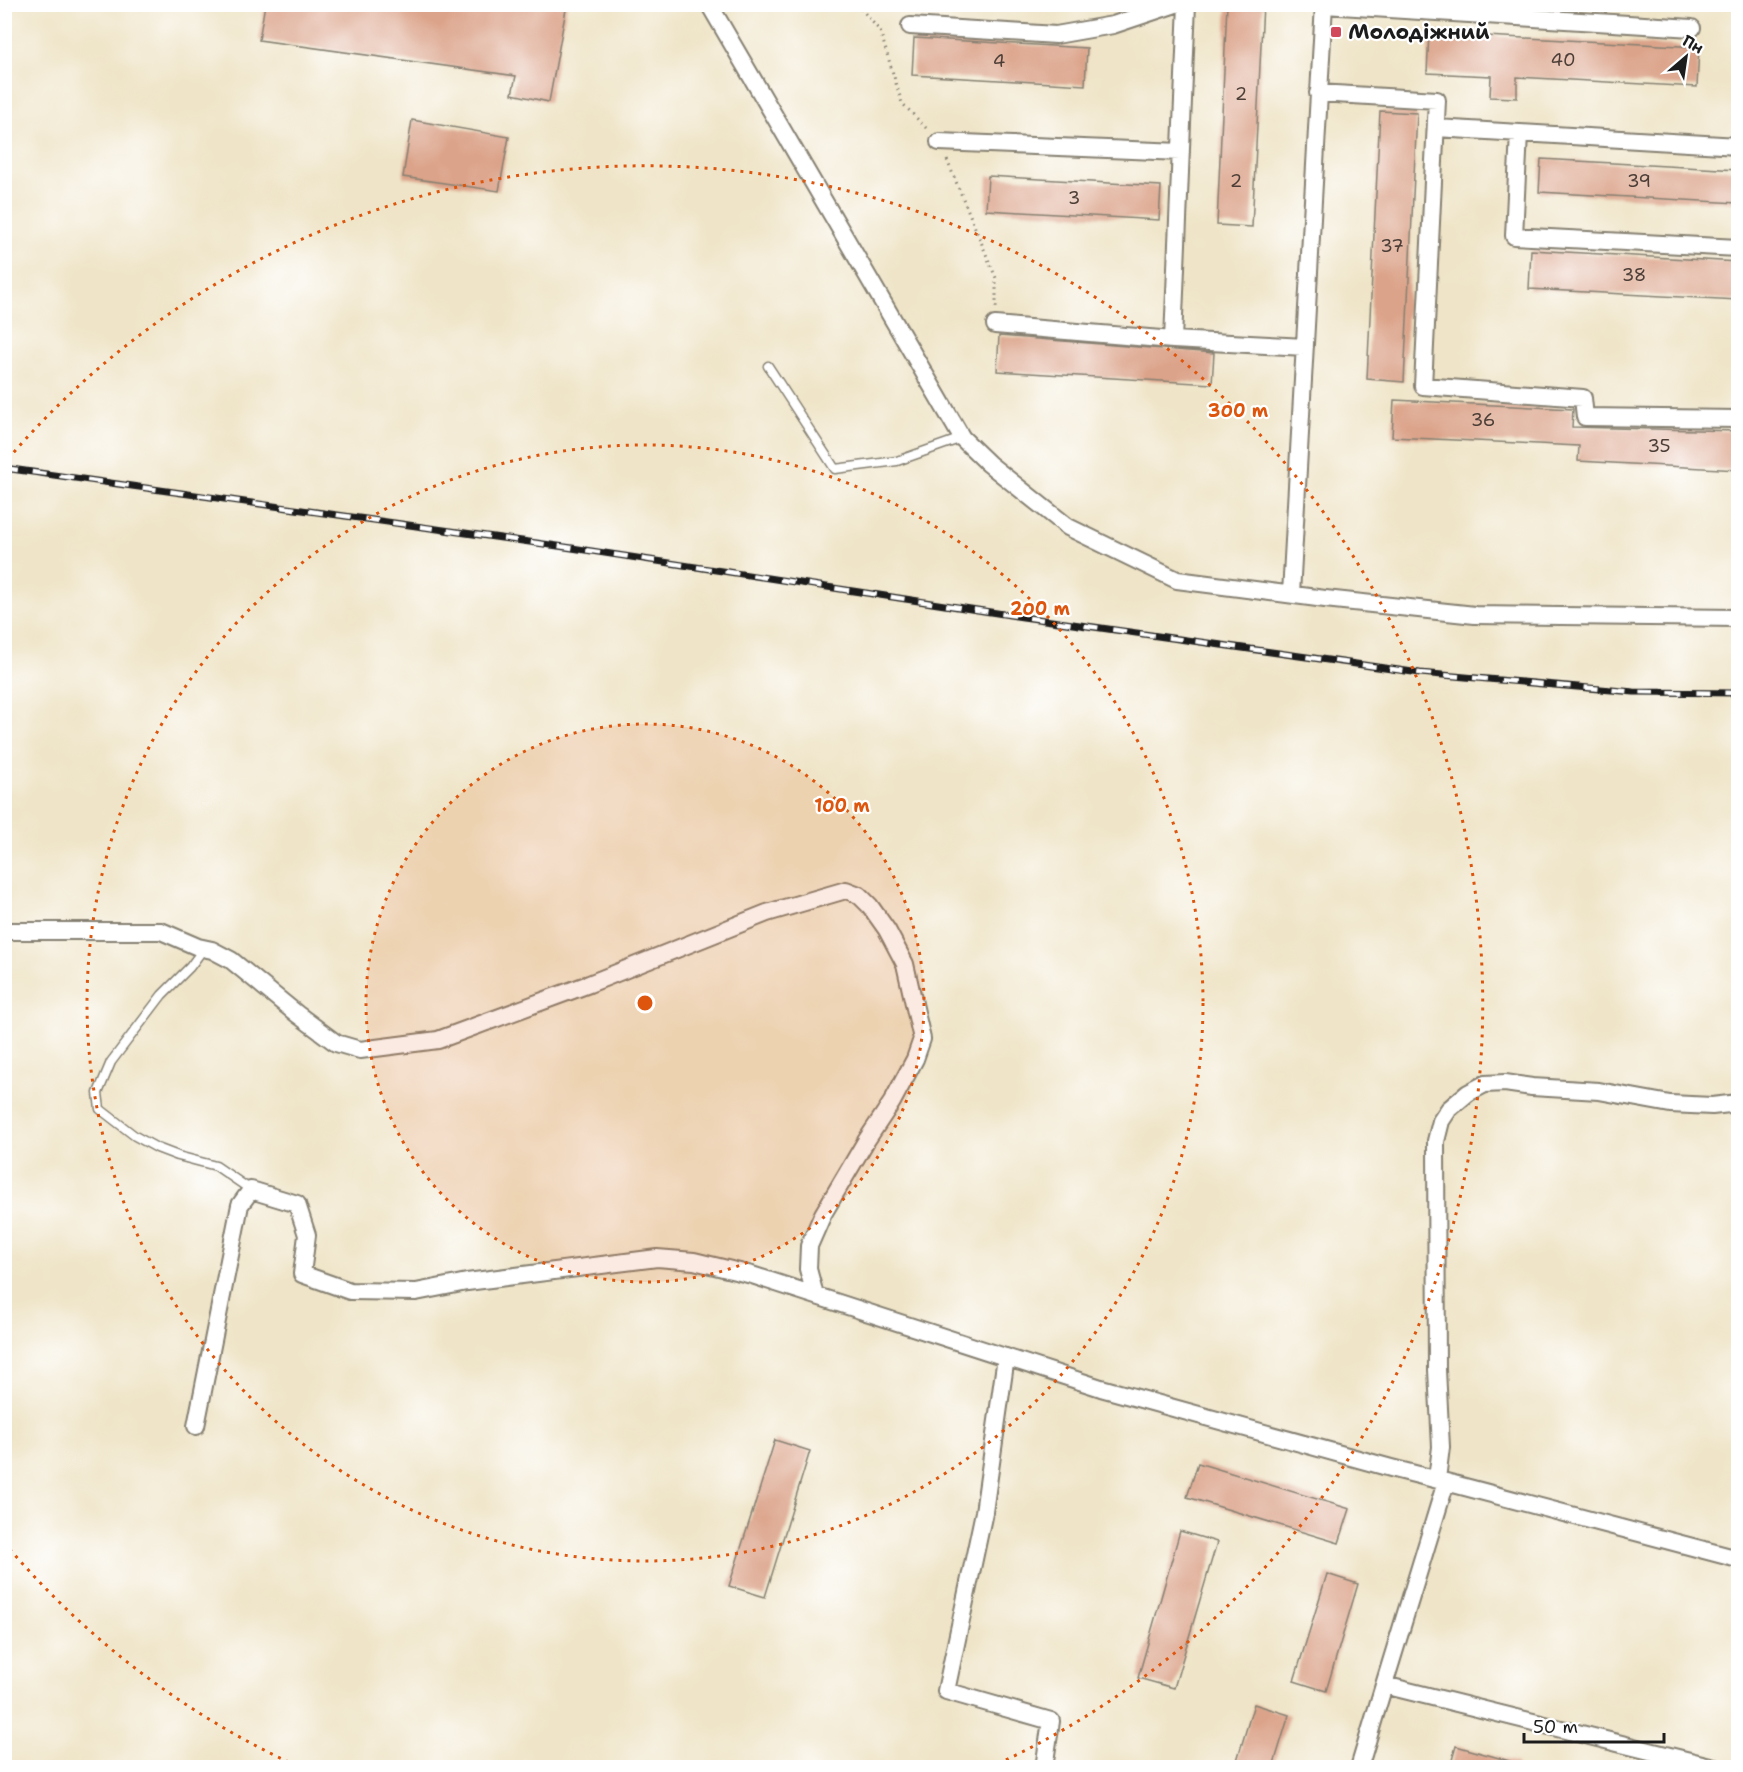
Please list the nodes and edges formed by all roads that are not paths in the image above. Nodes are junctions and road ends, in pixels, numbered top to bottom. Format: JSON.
{"nodes":[{"id":1,"x":709,"y":4,"type":"edge"},
{"id":2,"x":1176,"y":4,"type":"edge"},
{"id":3,"x":1187,"y":4,"type":"edge"},
{"id":4,"x":1324,"y":5,"type":"edge"},
{"id":5,"x":1437,"y":8,"type":"edge"},
{"id":6,"x":910,"y":26,"type":"dead end"},
{"id":7,"x":1692,"y":28,"type":"dead end"},
{"id":8,"x":1318,"y":93,"type":"junction"},
{"id":9,"x":1436,"y":128,"type":"junction"},
{"id":10,"x":1519,"y":133,"type":"junction"},
{"id":11,"x":939,"y":142,"type":"dead end"},
{"id":12,"x":1738,"y":146,"type":"edge"},
{"id":13,"x":1180,"y":152,"type":"junction"},
{"id":14,"x":1738,"y":249,"type":"edge"},
{"id":15,"x":995,"y":325,"type":"dead end"},
{"id":16,"x":1173,"y":340,"type":"junction"},
{"id":17,"x":1305,"y":347,"type":"junction"},
{"id":18,"x":768,"y":366,"type":"dead end"},
{"id":19,"x":1738,"y":419,"type":"edge"},
{"id":20,"x":962,"y":438,"type":"junction"},
{"id":21,"x":1291,"y":594,"type":"junction"},
{"id":22,"x":1738,"y":618,"type":"edge"},
{"id":23,"x":4,"y":931,"type":"edge"},
{"id":24,"x":204,"y":948,"type":"junction"},
{"id":25,"x":1738,"y":1103,"type":"edge"},
{"id":26,"x":251,"y":1190,"type":"junction"},
{"id":27,"x":815,"y":1295,"type":"junction"},
{"id":28,"x":1006,"y":1357,"type":"junction"},
{"id":29,"x":195,"y":1426,"type":"dead end"},
{"id":30,"x":1442,"y":1481,"type":"junction"},
{"id":31,"x":1738,"y":1559,"type":"edge"},
{"id":32,"x":1384,"y":1685,"type":"junction"},
{"id":33,"x":1044,"y":1767,"type":"edge"},
{"id":34,"x":1359,"y":1767,"type":"edge"},
{"id":35,"x":1718,"y":1767,"type":"edge"}],
"edges":[{"from":1,"to":20,"type":"street"},
{"from":2,"to":6,"type":"street"},
{"from":3,"to":13,"type":"street"},
{"from":4,"to":5,"type":"street"},
{"from":4,"to":8,"type":"street"},
{"from":5,"to":7,"type":"street"},
{"from":8,"to":9,"type":"street"},
{"from":8,"to":17,"type":"street"},
{"from":9,"to":10,"type":"street"},
{"from":9,"to":19,"type":"street"},
{"from":10,"to":12,"type":"street"},
{"from":10,"to":14,"type":"street"},
{"from":11,"to":13,"type":"street"},
{"from":13,"to":16,"type":"street"},
{"from":15,"to":16,"type":"street"},
{"from":16,"to":17,"type":"street"},
{"from":17,"to":21,"type":"street"},
{"from":18,"to":20,"type":"lane"},
{"from":20,"to":21,"type":"street"},
{"from":21,"to":22,"type":"street"},
{"from":23,"to":24,"type":"street"},
{"from":24,"to":26,"type":"lane"},
{"from":24,"to":27,"type":"street"},
{"from":25,"to":30,"type":"street"},
{"from":26,"to":27,"type":"street"},
{"from":26,"to":29,"type":"street"},
{"from":27,"to":28,"type":"street"},
{"from":28,"to":30,"type":"street"},
{"from":28,"to":33,"type":"street"},
{"from":30,"to":31,"type":"street"},
{"from":30,"to":32,"type":"street"},
{"from":32,"to":34,"type":"street"},
{"from":32,"to":35,"type":"street"}]}
